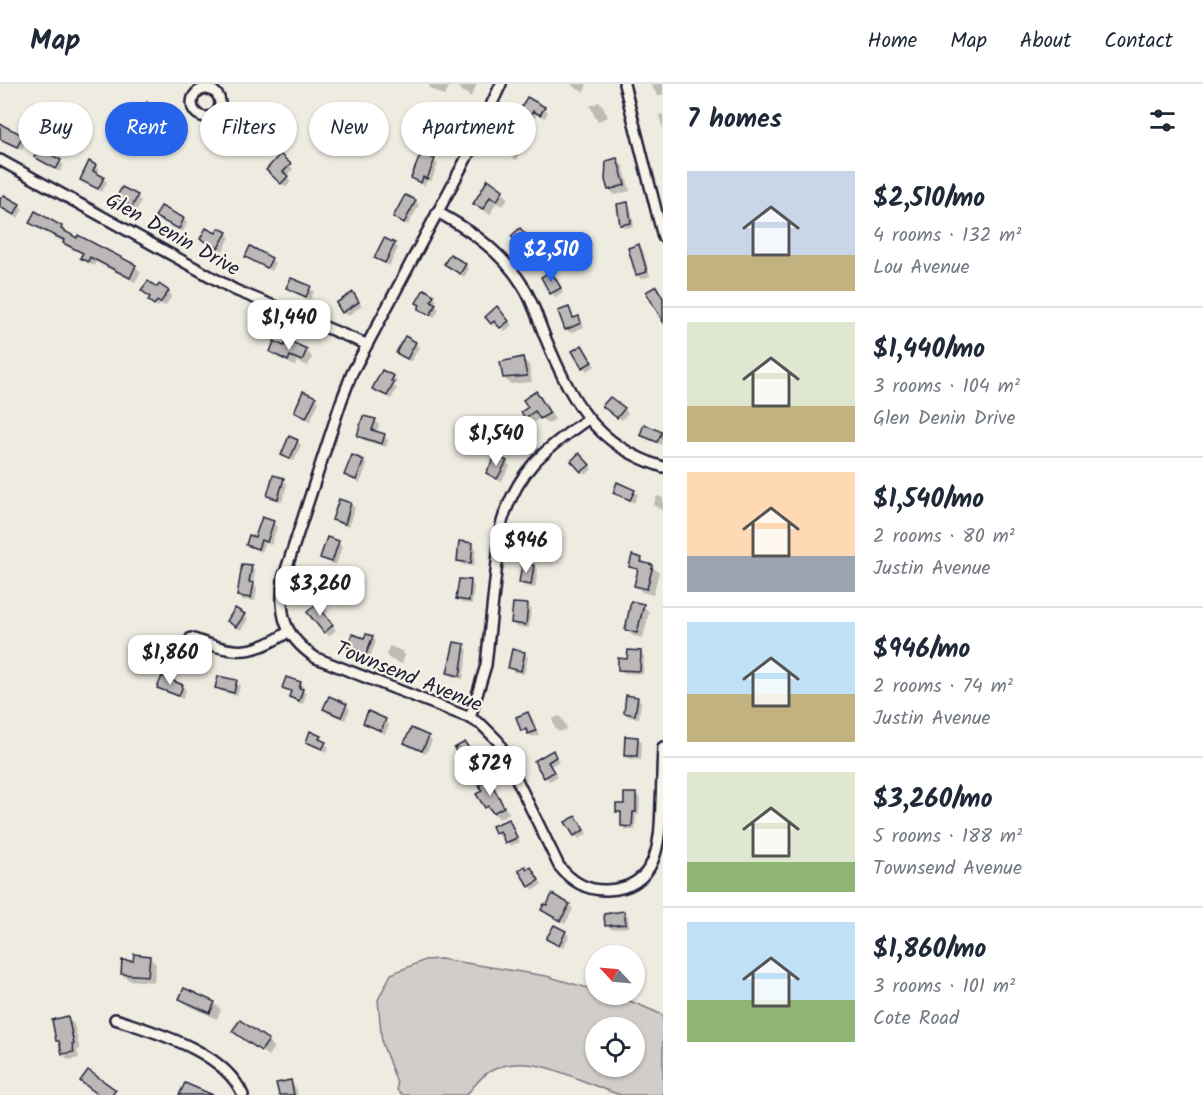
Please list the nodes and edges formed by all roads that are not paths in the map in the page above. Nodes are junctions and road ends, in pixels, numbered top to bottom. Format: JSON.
{"nodes":[{"id":1,"x":501,"y":84,"type":"edge"},
{"id":2,"x":624,"y":84,"type":"edge"},
{"id":3,"x":0,"y":160,"type":"edge"},
{"id":4,"x":437,"y":212,"type":"junction"},
{"id":5,"x":663,"y":237,"type":"edge"},
{"id":6,"x":366,"y":344,"type":"junction"},
{"id":7,"x":588,"y":419,"type":"junction"},
{"id":8,"x":663,"y":467,"type":"edge"},
{"id":9,"x":288,"y":632,"type":"junction"},
{"id":10,"x":190,"y":638,"type":"dead end"},
{"id":11,"x":470,"y":718,"type":"junction"},
{"id":12,"x":663,"y":747,"type":"edge"},
{"id":13,"x":115,"y":1019,"type":"dead end"},
{"id":14,"x":243,"y":1095,"type":"edge"}],
"edges":[{"from":1,"to":4,"type":"street"},
{"from":2,"to":5,"type":"street"},
{"from":3,"to":6,"type":"street","name":"Glen Denin Drive"},
{"from":4,"to":6,"type":"street"},
{"from":4,"to":7,"type":"street"},
{"from":6,"to":9,"type":"street"},
{"from":7,"to":8,"type":"street"},
{"from":7,"to":11,"type":"street"},
{"from":9,"to":10,"type":"street"},
{"from":9,"to":11,"type":"street","name":"Townsend Avenue"},
{"from":11,"to":12,"type":"street","name":"Townsend Avenue"},
{"from":13,"to":14,"type":"street"}]}
